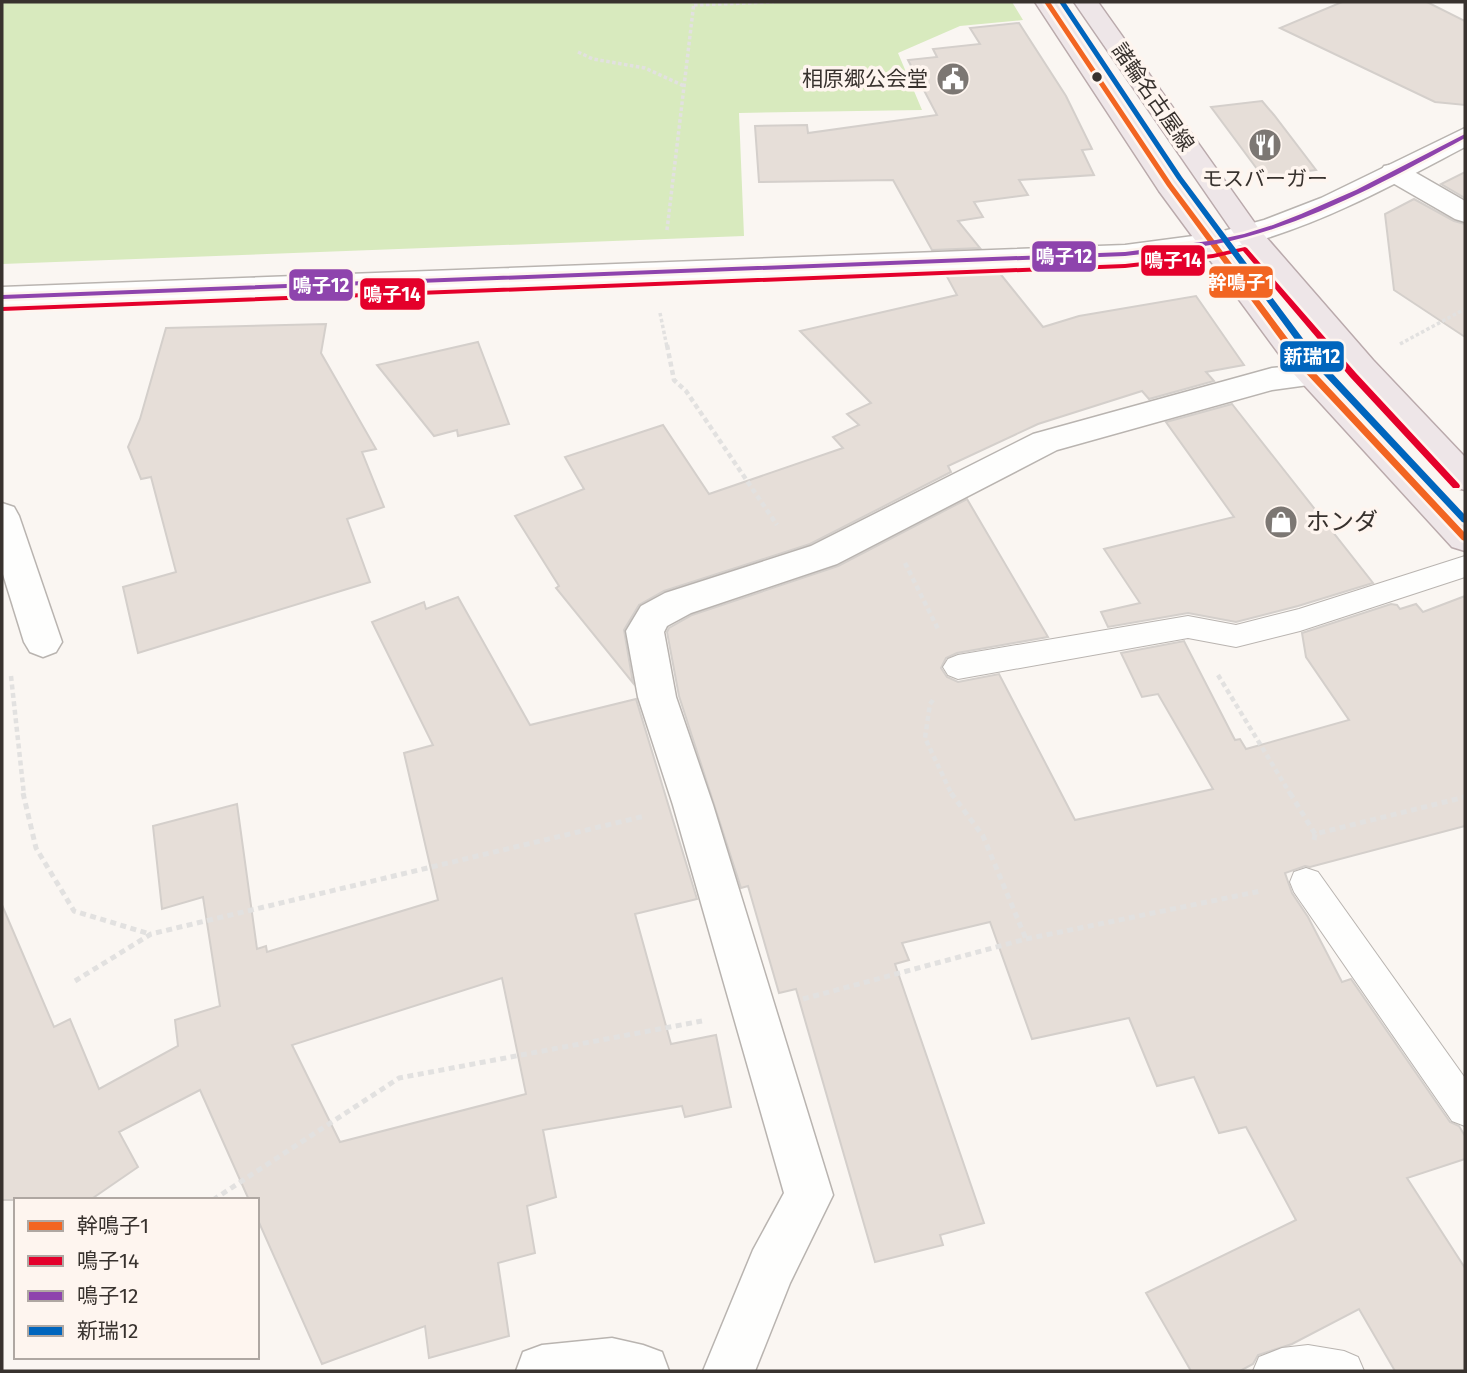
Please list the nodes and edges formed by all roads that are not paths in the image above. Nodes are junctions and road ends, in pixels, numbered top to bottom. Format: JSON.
{"nodes":[{"id":1,"x":1047,"y":2,"type":"edge"},
{"id":2,"x":1086,"y":2,"type":"edge"},
{"id":3,"x":1465,"y":136,"type":"edge"},
{"id":4,"x":1394,"y":172,"type":"junction"},
{"id":5,"x":1465,"y":213,"type":"edge"},
{"id":6,"x":1249,"y":235,"type":"junction"},
{"id":7,"x":1212,"y":244,"type":"junction"},
{"id":8,"x":2,"y":297,"type":"edge"},
{"id":9,"x":1312,"y":375,"type":"junction"},
{"id":10,"x":1465,"y":478,"type":"edge"},
{"id":11,"x":2,"y":516,"type":"edge"},
{"id":12,"x":1465,"y":538,"type":"edge"},
{"id":13,"x":1465,"y":566,"type":"edge"},
{"id":14,"x":43,"y":642,"type":"road end"},
{"id":15,"x":958,"y":667,"type":"road end"},
{"id":16,"x":1306,"y":882,"type":"road end"},
{"id":17,"x":1465,"y":1108,"type":"edge"},
{"id":18,"x":542,"y":1371,"type":"edge"},
{"id":19,"x":643,"y":1371,"type":"edge"},
{"id":20,"x":729,"y":1371,"type":"edge"},
{"id":21,"x":1273,"y":1371,"type":"edge"},
{"id":22,"x":1344,"y":1371,"type":"edge"}],
"edges":[{"from":1,"to":7,"type":"main road","name":"諸輪名古屋線"},
{"from":2,"to":6,"type":"main road","name":"諸輪名古屋線"},
{"from":3,"to":4,"type":"street"},
{"from":4,"to":5,"type":"street"},
{"from":4,"to":6,"type":"street"},
{"from":6,"to":7,"type":"street"},
{"from":6,"to":10,"type":"main road","name":"諸輪名古屋線"},
{"from":7,"to":8,"type":"street"},
{"from":7,"to":9,"type":"main road","name":"諸輪名古屋線"},
{"from":9,"to":12,"type":"main road","name":"諸輪名古屋線"},
{"from":9,"to":20,"type":"street"},
{"from":11,"to":14,"type":"street"},
{"from":13,"to":15,"type":"lane"},
{"from":16,"to":17,"type":"lane"},
{"from":18,"to":19,"type":"street"},
{"from":21,"to":22,"type":"lane"}]}
